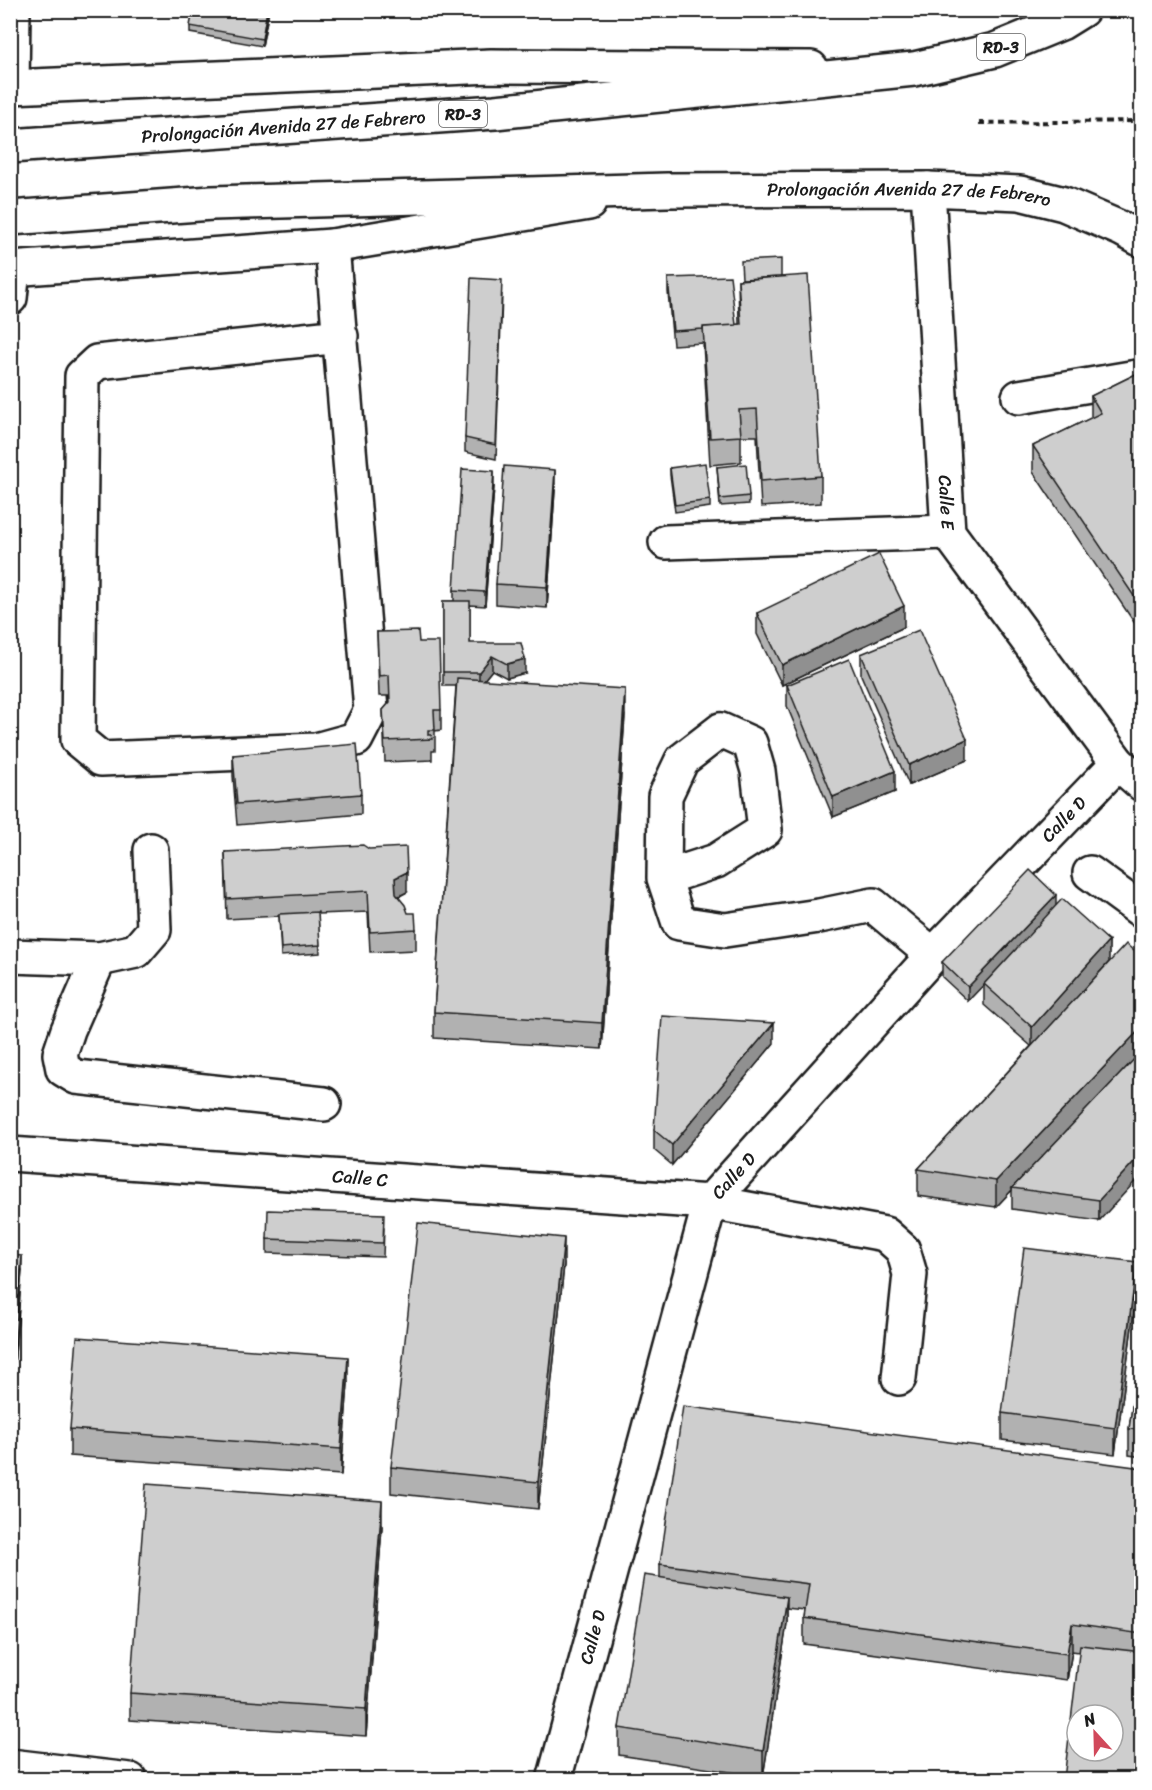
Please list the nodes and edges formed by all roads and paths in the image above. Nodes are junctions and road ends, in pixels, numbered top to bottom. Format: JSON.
{"nodes":[{"id":1,"x":13,"y":10,"type":"edge"},
{"id":2,"x":1082,"y":10,"type":"edge"},
{"id":3,"x":914,"y":69,"type":"junction"},
{"id":4,"x":11,"y":87,"type":"edge"},
{"id":5,"x":1142,"y":121,"type":"edge"},
{"id":6,"x":979,"y":123,"type":"dead end"},
{"id":7,"x":10,"y":146,"type":"edge"},
{"id":8,"x":928,"y":189,"type":"junction"},
{"id":9,"x":667,"y":190,"type":"junction"},
{"id":10,"x":10,"y":218,"type":"edge"},
{"id":11,"x":1142,"y":240,"type":"edge"},
{"id":12,"x":332,"y":246,"type":"junction"},
{"id":13,"x":11,"y":279,"type":"edge"},
{"id":14,"x":341,"y":336,"type":"junction"},
{"id":15,"x":1142,"y":378,"type":"edge"},
{"id":16,"x":1018,"y":397,"type":"dead end"},
{"id":17,"x":948,"y":532,"type":"junction"},
{"id":18,"x":666,"y":542,"type":"dead end"},
{"id":19,"x":1118,"y":763,"type":"junction"},
{"id":20,"x":1142,"y":784,"type":"edge"},
{"id":21,"x":152,"y":850,"type":"dead end"},
{"id":22,"x":1090,"y":873,"type":"dead end"},
{"id":23,"x":664,"y":878,"type":"dead end"},
{"id":24,"x":1142,"y":911,"type":"edge"},
{"id":25,"x":933,"y":955,"type":"junction"},
{"id":26,"x":10,"y":956,"type":"edge"},
{"id":27,"x":99,"y":959,"type":"junction"},
{"id":28,"x":324,"y":1104,"type":"dead end"},
{"id":29,"x":10,"y":1154,"type":"edge"},
{"id":30,"x":710,"y":1202,"type":"junction"},
{"id":31,"x":899,"y":1378,"type":"dead end"},
{"id":32,"x":10,"y":1766,"type":"edge"},
{"id":33,"x":45,"y":1775,"type":"edge"},
{"id":34,"x":130,"y":1779,"type":"edge"},
{"id":35,"x":554,"y":1779,"type":"edge"}],
"edges":[{"from":1,"to":4,"type":"main road"},
{"from":2,"to":3,"type":"main road","name":"Prolongación Avenida 27 de Febrero","number":"RD-3"},
{"from":3,"to":4,"type":"main road","name":"Prolongación Avenida 27 de Febrero","number":"RD-3"},
{"from":3,"to":7,"type":"main road","name":"Prolongación Avenida 27 de Febrero","number":"RD-3"},
{"from":5,"to":6,"type":"path"},
{"from":8,"to":9,"type":"main road","name":"Prolongación Avenida 27 de Febrero"},
{"from":8,"to":11,"type":"main road","name":"Prolongación Avenida 27 de Febrero"},
{"from":8,"to":17,"type":"main road","name":"Calle E"},
{"from":9,"to":10,"type":"main road","name":"Prolongación Avenida 27 de Febrero"},
{"from":9,"to":12,"type":"main road","name":"Prolongación Avenida 27 de Febrero"},
{"from":12,"to":13,"type":"main road","name":"Prolongación Avenida 27 de Febrero"},
{"from":12,"to":14,"type":"main road"},
{"from":14,"to":14,"type":"main road"},
{"from":15,"to":16,"type":"main road"},
{"from":17,"to":18,"type":"main road"},
{"from":17,"to":19,"type":"main road","name":"Calle E"},
{"from":19,"to":20,"type":"main road","name":"Calle E"},
{"from":19,"to":25,"type":"main road","name":"Calle D"},
{"from":21,"to":27,"type":"main road"},
{"from":22,"to":24,"type":"main road"},
{"from":23,"to":25,"type":"main road"},
{"from":25,"to":30,"type":"main road","name":"Calle D"},
{"from":26,"to":27,"type":"main road"},
{"from":27,"to":28,"type":"main road"},
{"from":29,"to":30,"type":"main road","name":"Calle C"},
{"from":30,"to":31,"type":"main road","name":"Calle C"},
{"from":30,"to":35,"type":"main road","name":"Calle D"},
{"from":32,"to":33,"type":"main road"},
{"from":33,"to":34,"type":"main road"}]}
